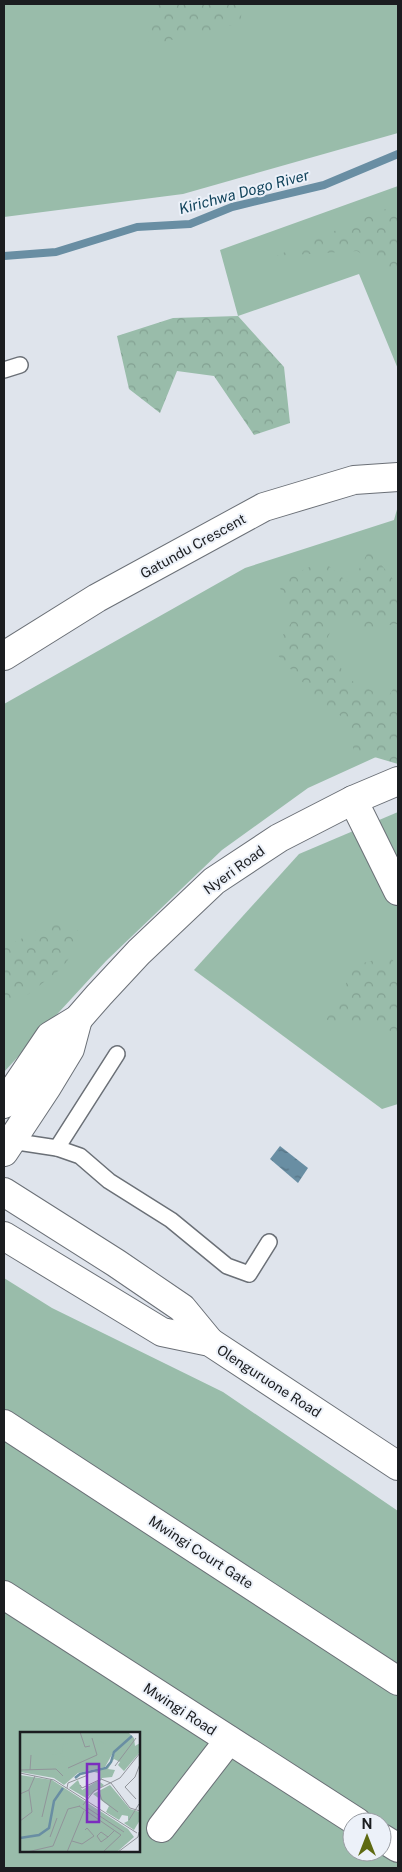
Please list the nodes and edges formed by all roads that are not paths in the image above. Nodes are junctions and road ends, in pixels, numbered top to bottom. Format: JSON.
{"nodes":[{"id":1,"x":20,"y":365,"type":"dead end"},
{"id":2,"x":4,"y":370,"type":"edge"},
{"id":3,"x":398,"y":476,"type":"edge"},
{"id":4,"x":4,"y":656,"type":"edge"},
{"id":5,"x":398,"y":780,"type":"edge"},
{"id":6,"x":353,"y":800,"type":"junction"},
{"id":7,"x":398,"y":891,"type":"edge"},
{"id":8,"x":78,"y":1020,"type":"junction"},
{"id":9,"x":117,"y":1054,"type":"dead end"},
{"id":10,"x":4,"y":1104,"type":"edge"},
{"id":11,"x":7,"y":1146,"type":"edge"},
{"id":12,"x":57,"y":1148,"type":"junction"},
{"id":13,"x":4,"y":1192,"type":"edge"},
{"id":14,"x":4,"y":1236,"type":"edge"},
{"id":15,"x":269,"y":1242,"type":"dead end"},
{"id":16,"x":210,"y":1342,"type":"junction"},
{"id":17,"x":4,"y":1424,"type":"edge"},
{"id":18,"x":398,"y":1466,"type":"edge"},
{"id":19,"x":4,"y":1595,"type":"edge"},
{"id":20,"x":398,"y":1681,"type":"edge"},
{"id":21,"x":229,"y":1740,"type":"junction"},
{"id":22,"x":342,"y":1812,"type":"edge"},
{"id":23,"x":161,"y":1828,"type":"dead end"}],
"edges":[{"from":1,"to":2,"type":"lane"},
{"from":3,"to":4,"type":"street","name":"Gatundu Crescent"},
{"from":5,"to":6,"type":"street","name":"Nyeri Road"},
{"from":6,"to":7,"type":"street"},
{"from":6,"to":8,"type":"street","name":"Nyeri Road"},
{"from":8,"to":10,"type":"street","name":"Nyeri Road"},
{"from":8,"to":11,"type":"street","name":"Nyeri Road"},
{"from":9,"to":12,"type":"lane"},
{"from":11,"to":12,"type":"lane"},
{"from":12,"to":15,"type":"lane"},
{"from":13,"to":16,"type":"street"},
{"from":14,"to":16,"type":"street","name":"Olenguruone Road"},
{"from":16,"to":18,"type":"street","name":"Olenguruone Road"},
{"from":17,"to":20,"type":"street","name":"Mwingi Court Gate"},
{"from":19,"to":21,"type":"street","name":"Mwingi Road"},
{"from":21,"to":22,"type":"street","name":"Mwingi Road"},
{"from":21,"to":23,"type":"street"}]}
